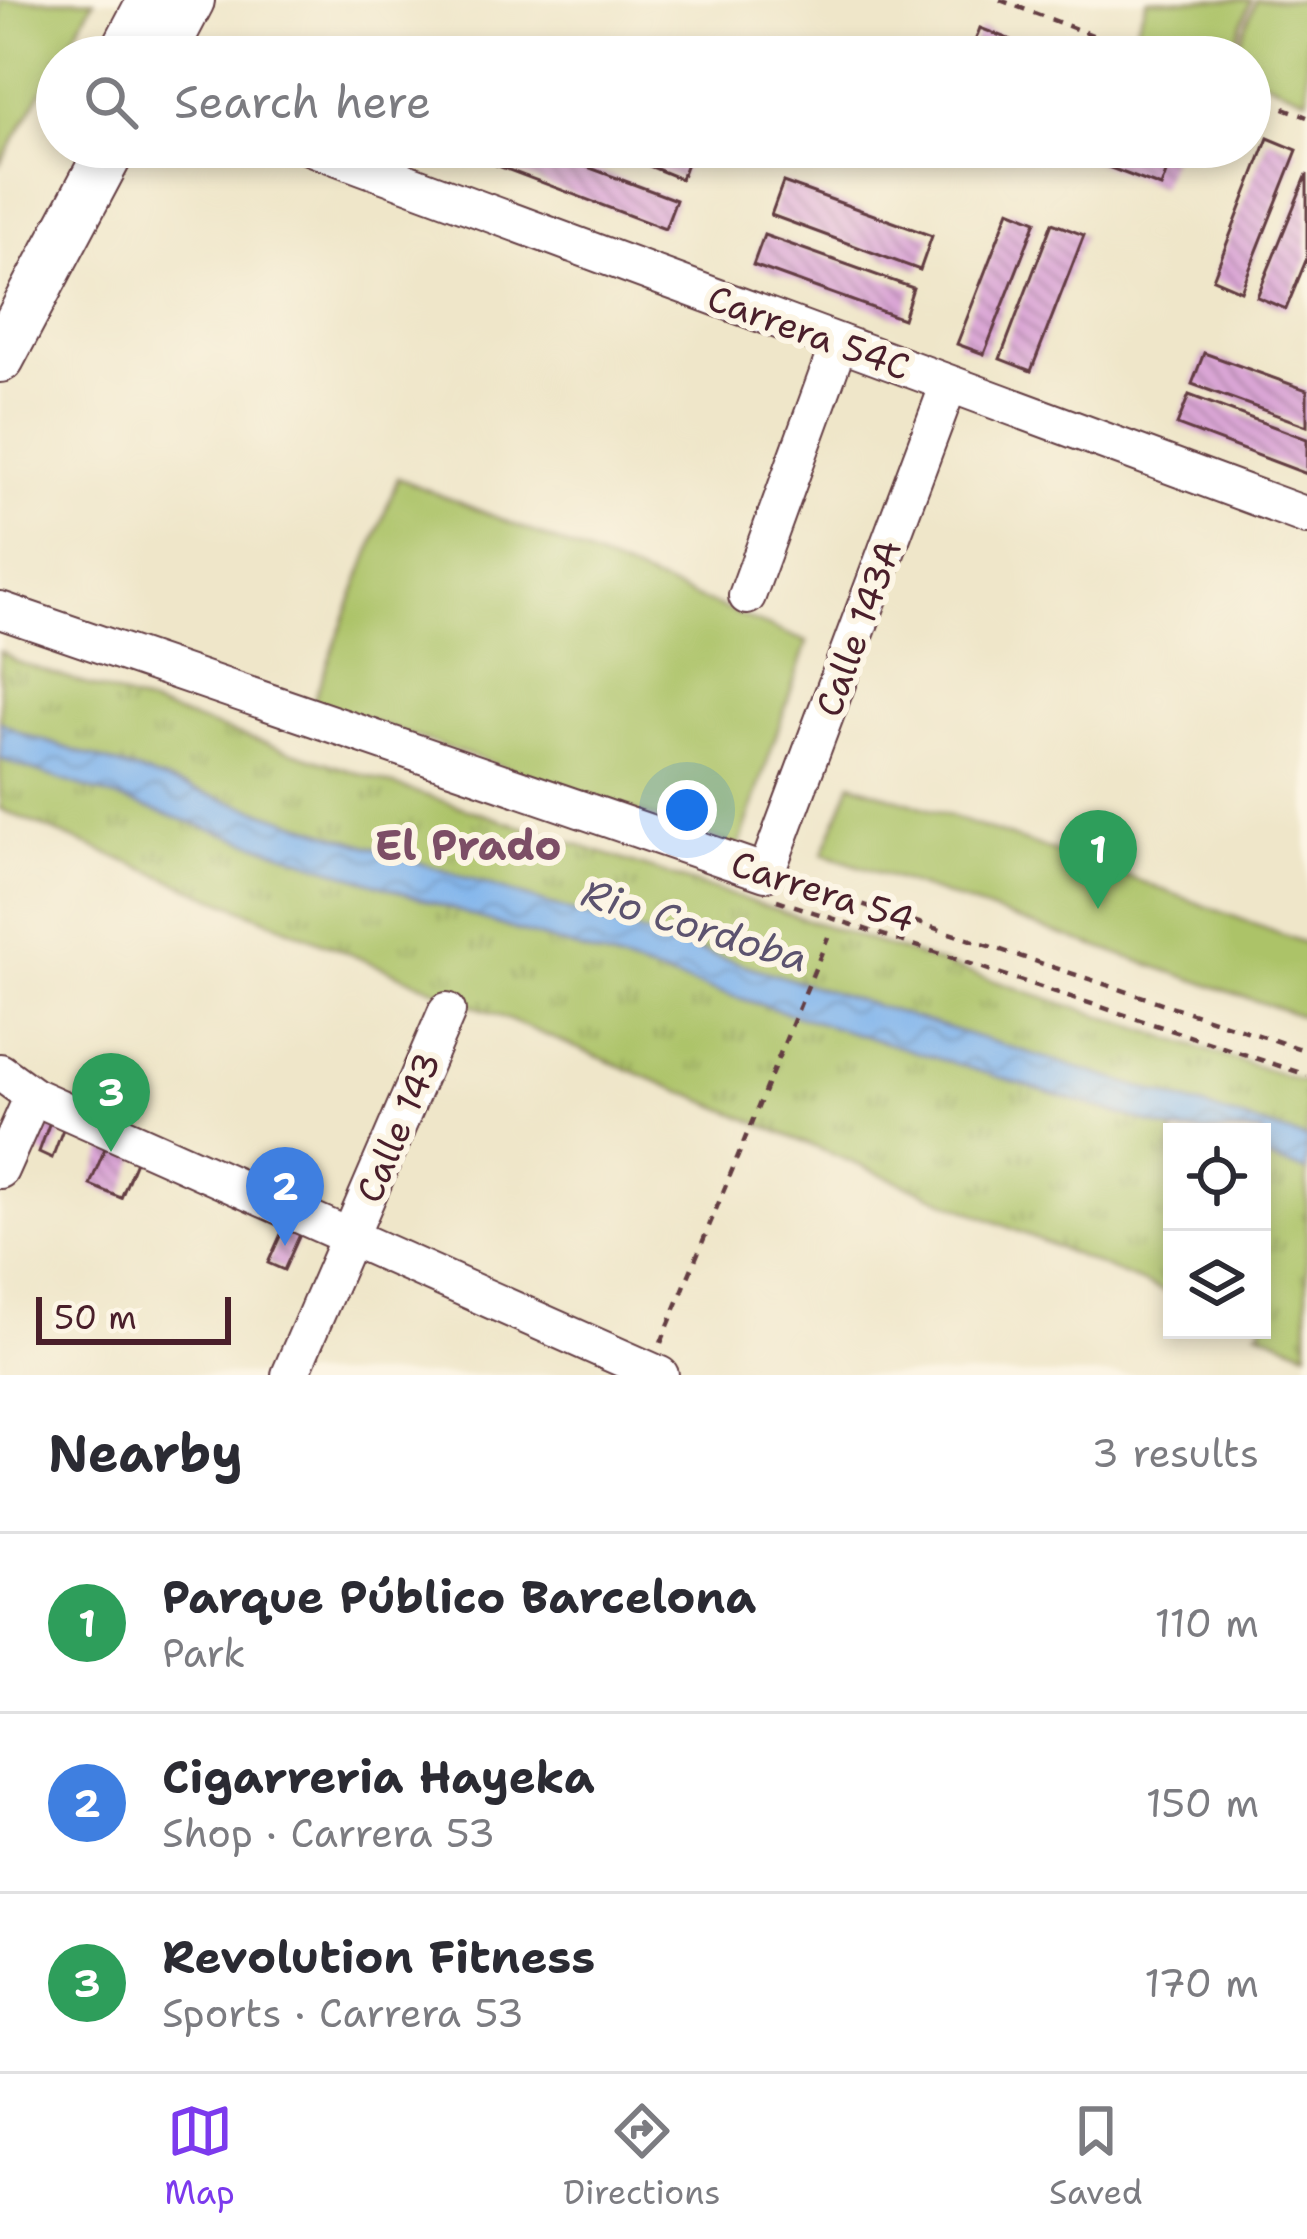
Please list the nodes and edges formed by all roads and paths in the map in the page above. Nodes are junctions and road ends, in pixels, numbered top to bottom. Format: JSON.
{"nodes":[{"id":1,"x":152,"y":0,"type":"edge"},
{"id":2,"x":190,"y":0,"type":"edge"},
{"id":3,"x":1000,"y":0,"type":"edge"},
{"id":4,"x":133,"y":36,"type":"edge"},
{"id":5,"x":171,"y":36,"type":"edge"},
{"id":6,"x":1095,"y":36,"type":"edge"},
{"id":7,"x":1271,"y":103,"type":"edge"},
{"id":8,"x":1307,"y":117,"type":"edge"},
{"id":9,"x":64,"y":168,"type":"edge"},
{"id":10,"x":101,"y":168,"type":"edge"},
{"id":11,"x":368,"y":168,"type":"edge"},
{"id":12,"x":0,"y":291,"type":"edge"},
{"id":13,"x":839,"y":343,"type":"junction"},
{"id":14,"x":0,"y":358,"type":"edge"},
{"id":15,"x":949,"y":384,"type":"junction"},
{"id":16,"x":1307,"y":516,"type":"edge"},
{"id":17,"x":747,"y":596,"type":"dead end"},
{"id":18,"x":0,"y":610,"type":"edge"},
{"id":19,"x":766,"y":873,"type":"junction"},
{"id":20,"x":828,"y":937,"type":"dead end"},
{"id":21,"x":447,"y":1011,"type":"dead end"},
{"id":22,"x":1307,"y":1051,"type":"edge"},
{"id":23,"x":0,"y":1072,"type":"edge"},
{"id":24,"x":33,"y":1096,"type":"junction"},
{"id":25,"x":0,"y":1169,"type":"edge"},
{"id":26,"x":352,"y":1239,"type":"junction"},
{"id":27,"x":655,"y":1373,"type":"edge"},
{"id":28,"x":290,"y":1375,"type":"edge"}],
"edges":[{"from":1,"to":4,"type":"main road"},
{"from":2,"to":5,"type":"main road"},
{"from":3,"to":6,"type":"path"},
{"from":7,"to":8,"type":"path"},
{"from":9,"to":12,"type":"main road"},
{"from":10,"to":14,"type":"main road"},
{"from":11,"to":13,"type":"street","name":"Carrera 54C"},
{"from":13,"to":15,"type":"street","name":"Carrera 54C"},
{"from":13,"to":17,"type":"street"},
{"from":15,"to":16,"type":"street","name":"Carrera 54C"},
{"from":15,"to":19,"type":"street","name":"Calle 143A"},
{"from":18,"to":19,"type":"street","name":"Carrera 54"},
{"from":19,"to":22,"type":"path","name":"Carrera 54"},
{"from":20,"to":27,"type":"path"},
{"from":21,"to":26,"type":"street","name":"Calle 143"},
{"from":23,"to":24,"type":"street"},
{"from":24,"to":25,"type":"street"},
{"from":24,"to":26,"type":"street"},
{"from":26,"to":27,"type":"street"},
{"from":26,"to":28,"type":"street","name":"Calle 143"}]}
